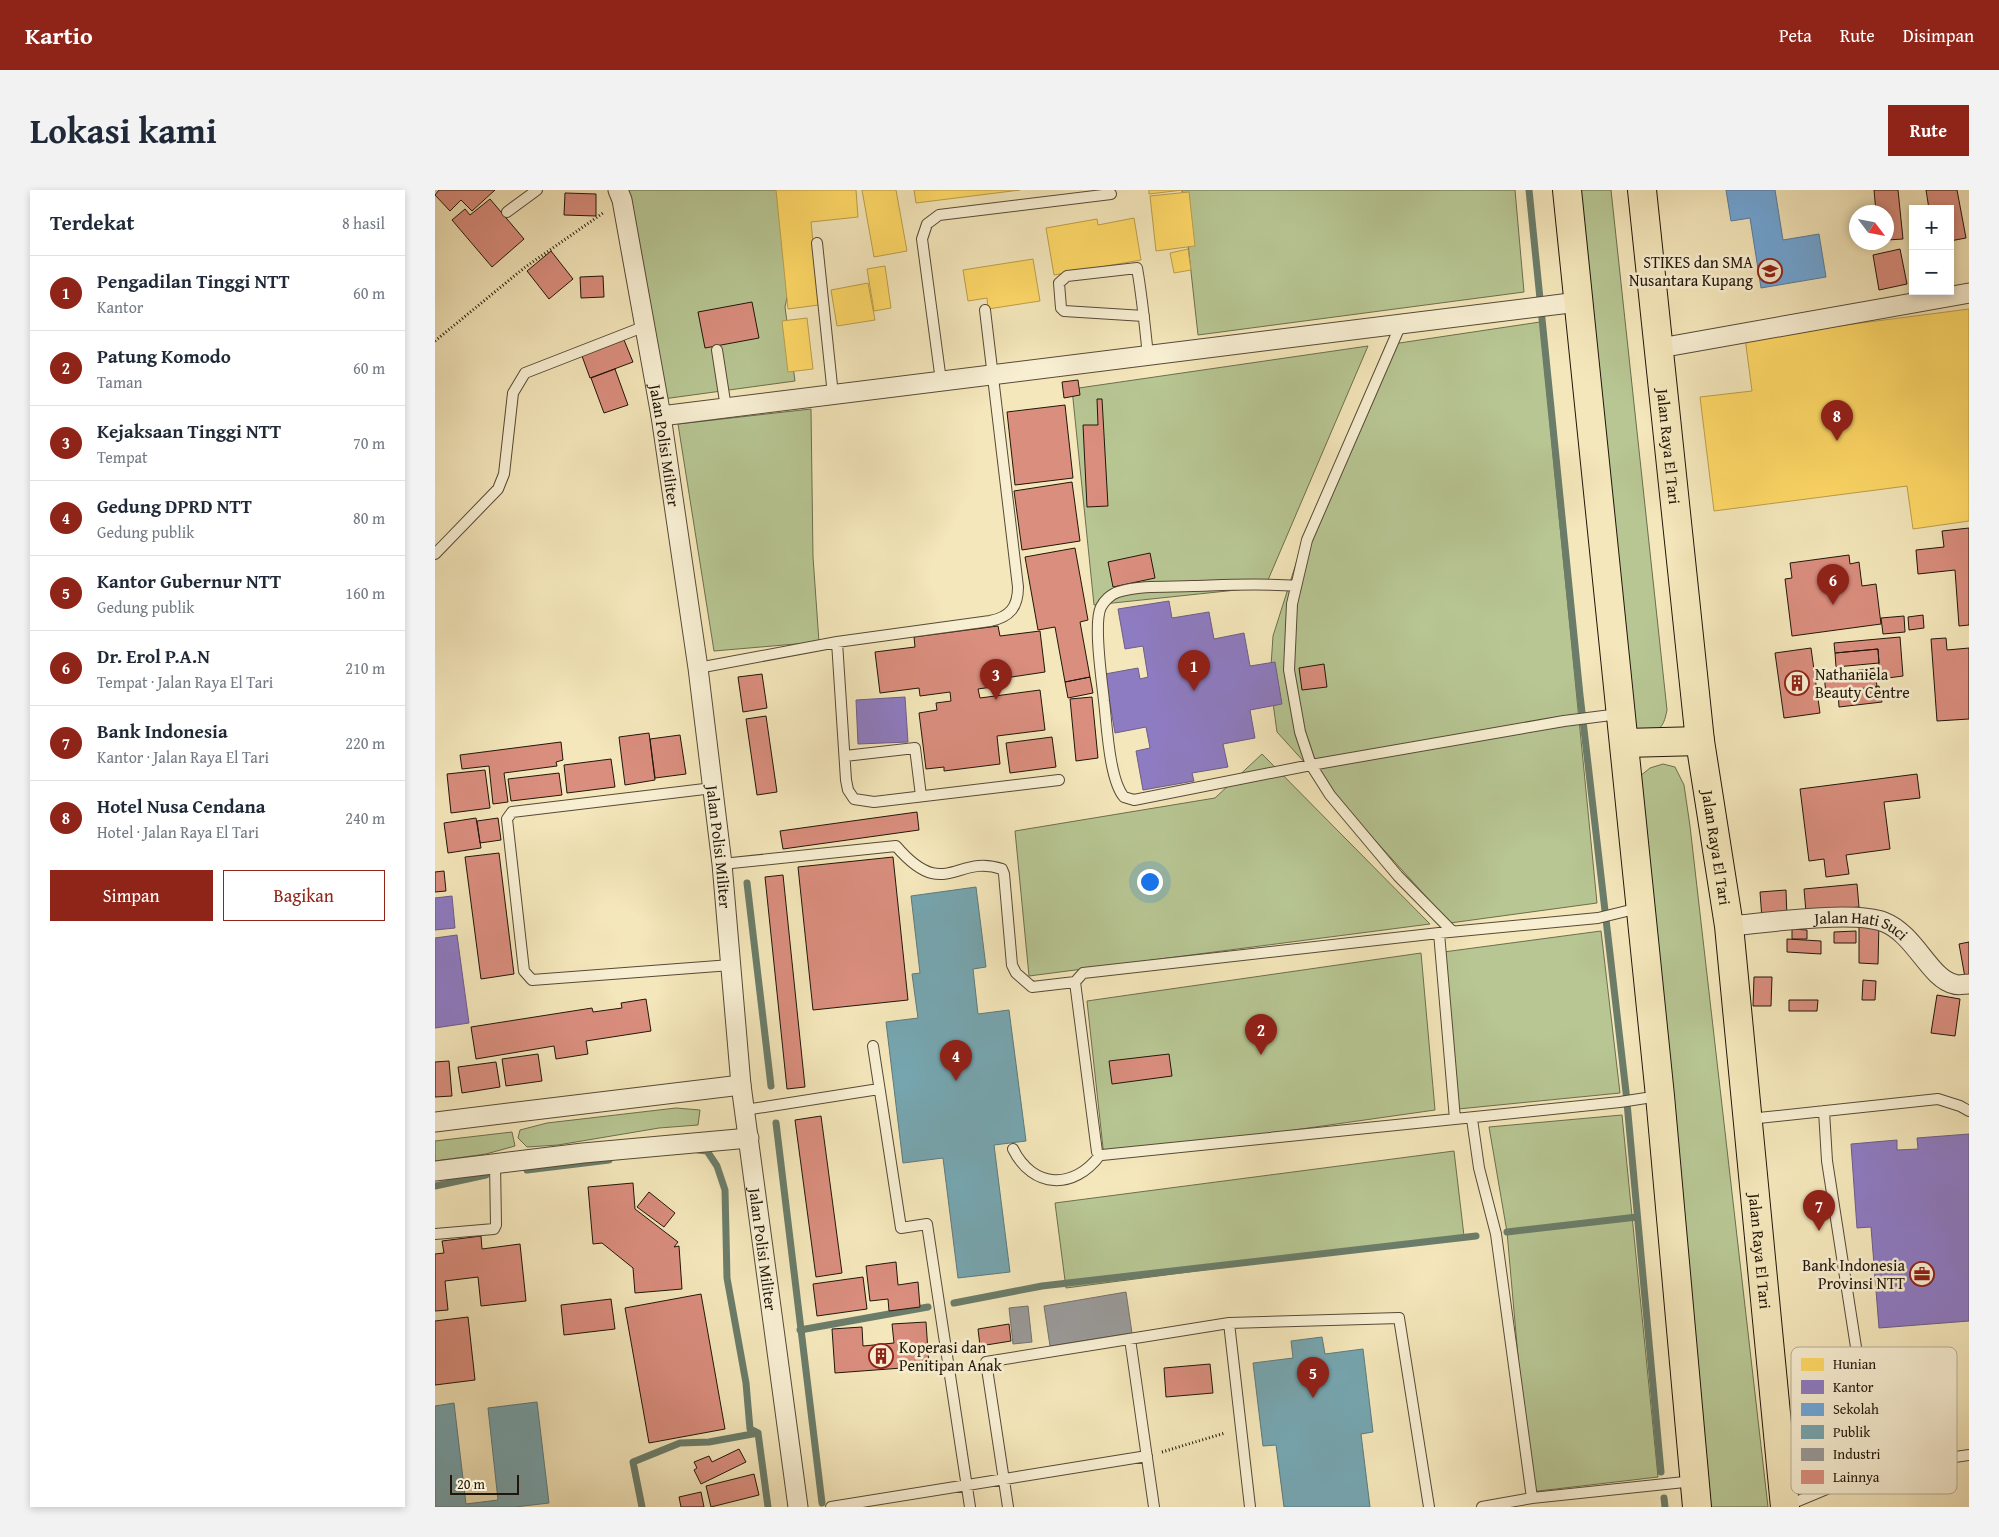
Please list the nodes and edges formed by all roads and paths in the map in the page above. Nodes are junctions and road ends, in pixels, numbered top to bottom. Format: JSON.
{"nodes":[{"id":1,"x":537,"y":190,"type":"edge"},
{"id":2,"x":1567,"y":190,"type":"edge"},
{"id":3,"x":1642,"y":190,"type":"edge"},
{"id":4,"x":1111,"y":194,"type":"dead end"},
{"id":5,"x":620,"y":195,"type":"edge"},
{"id":6,"x":507,"y":212,"type":"dead end"},
{"id":7,"x":817,"y":243,"type":"dead end"},
{"id":8,"x":1969,"y":293,"type":"edge"},
{"id":9,"x":1568,"y":304,"type":"junction"},
{"id":10,"x":985,"y":310,"type":"dead end"},
{"id":11,"x":1144,"y":316,"type":"junction"},
{"id":12,"x":1401,"y":324,"type":"junction"},
{"id":13,"x":643,"y":327,"type":"junction"},
{"id":14,"x":435,"y":342,"type":"edge"},
{"id":15,"x":1659,"y":348,"type":"junction"},
{"id":16,"x":717,"y":350,"type":"dead end"},
{"id":17,"x":1148,"y":356,"type":"junction"},
{"id":18,"x":993,"y":375,"type":"junction"},
{"id":19,"x":941,"y":381,"type":"junction"},
{"id":20,"x":833,"y":394,"type":"junction"},
{"id":21,"x":726,"y":408,"type":"junction"},
{"id":22,"x":661,"y":416,"type":"junction"},
{"id":23,"x":435,"y":554,"type":"edge"},
{"id":24,"x":1296,"y":586,"type":"junction"},
{"id":25,"x":837,"y":642,"type":"junction"},
{"id":26,"x":699,"y":668,"type":"junction"},
{"id":27,"x":1607,"y":716,"type":"junction"},
{"id":28,"x":1700,"y":741,"type":"junction"},
{"id":29,"x":1625,"y":743,"type":"junction"},
{"id":30,"x":845,"y":756,"type":"junction"},
{"id":31,"x":1311,"y":765,"type":"junction"},
{"id":32,"x":1059,"y":780,"type":"dead end"},
{"id":33,"x":713,"y":788,"type":"junction"},
{"id":34,"x":921,"y":796,"type":"junction"},
{"id":35,"x":721,"y":864,"type":"junction"},
{"id":36,"x":1639,"y":908,"type":"junction"},
{"id":37,"x":1729,"y":926,"type":"junction"},
{"id":38,"x":1452,"y":931,"type":"junction"},
{"id":39,"x":1439,"y":933,"type":"junction"},
{"id":40,"x":731,"y":965,"type":"junction"},
{"id":41,"x":1075,"y":982,"type":"junction"},
{"id":42,"x":1969,"y":984,"type":"edge"},
{"id":43,"x":873,"y":1046,"type":"dead end"},
{"id":44,"x":741,"y":1085,"type":"junction"},
{"id":45,"x":879,"y":1089,"type":"junction"},
{"id":46,"x":1660,"y":1096,"type":"junction"},
{"id":47,"x":745,"y":1110,"type":"junction"},
{"id":48,"x":1823,"y":1111,"type":"junction"},
{"id":49,"x":1969,"y":1111,"type":"edge"},
{"id":50,"x":1455,"y":1119,"type":"junction"},
{"id":51,"x":1472,"y":1119,"type":"junction"},
{"id":52,"x":1747,"y":1119,"type":"junction"},
{"id":53,"x":435,"y":1122,"type":"edge"},
{"id":54,"x":749,"y":1138,"type":"junction"},
{"id":55,"x":1013,"y":1149,"type":"dead end"},
{"id":56,"x":1100,"y":1154,"type":"junction"},
{"id":57,"x":495,"y":1164,"type":"junction"},
{"id":58,"x":435,"y":1171,"type":"edge"},
{"id":59,"x":435,"y":1234,"type":"edge"},
{"id":60,"x":1229,"y":1323,"type":"junction"},
{"id":61,"x":1130,"y":1339,"type":"junction"},
{"id":62,"x":1856,"y":1347,"type":"edge"},
{"id":63,"x":1241,"y":1428,"type":"junction"},
{"id":64,"x":1147,"y":1456,"type":"junction"},
{"id":65,"x":1004,"y":1479,"type":"junction"},
{"id":66,"x":967,"y":1485,"type":"junction"},
{"id":67,"x":1696,"y":1494,"type":"edge"},
{"id":68,"x":1814,"y":1494,"type":"edge"},
{"id":69,"x":1532,"y":1498,"type":"junction"},
{"id":70,"x":1494,"y":1506,"type":"edge"},
{"id":71,"x":1785,"y":1506,"type":"edge"},
{"id":72,"x":798,"y":1507,"type":"edge"},
{"id":73,"x":831,"y":1507,"type":"edge"},
{"id":74,"x":970,"y":1507,"type":"edge"},
{"id":75,"x":1009,"y":1507,"type":"edge"},
{"id":76,"x":1154,"y":1507,"type":"edge"},
{"id":77,"x":1250,"y":1507,"type":"edge"},
{"id":78,"x":1429,"y":1507,"type":"edge"},
{"id":79,"x":1482,"y":1507,"type":"edge"}],
"edges":[{"from":1,"to":6,"type":"lane"},
{"from":2,"to":9,"type":"main road"},
{"from":3,"to":15,"type":"main road","name":"Jalan Raya El Tari"},
{"from":4,"to":19,"type":"lane"},
{"from":5,"to":13,"type":"street","name":"Jalan Polisi Militer"},
{"from":5,"to":14,"type":"path"},
{"from":7,"to":20,"type":"lane"},
{"from":8,"to":15,"type":"street"},
{"from":9,"to":12,"type":"street"},
{"from":9,"to":27,"type":"main road"},
{"from":10,"to":18,"type":"lane"},
{"from":11,"to":11,"type":"lane"},
{"from":11,"to":17,"type":"lane"},
{"from":12,"to":17,"type":"street"},
{"from":12,"to":24,"type":"lane"},
{"from":13,"to":22,"type":"street","name":"Jalan Polisi Militer"},
{"from":13,"to":23,"type":"lane"},
{"from":15,"to":28,"type":"main road","name":"Jalan Raya El Tari"},
{"from":16,"to":21,"type":"lane"},
{"from":17,"to":18,"type":"street"},
{"from":18,"to":19,"type":"street"},
{"from":18,"to":25,"type":"lane"},
{"from":19,"to":20,"type":"street"},
{"from":20,"to":21,"type":"street"},
{"from":21,"to":22,"type":"street"},
{"from":22,"to":26,"type":"street","name":"Jalan Polisi Militer"},
{"from":24,"to":31,"type":"lane"},
{"from":24,"to":31,"type":"lane"},
{"from":25,"to":26,"type":"lane"},
{"from":25,"to":30,"type":"lane"},
{"from":26,"to":33,"type":"street","name":"Jalan Polisi Militer"},
{"from":27,"to":29,"type":"main road"},
{"from":27,"to":31,"type":"lane"},
{"from":28,"to":29,"type":"main road"},
{"from":28,"to":37,"type":"main road","name":"Jalan Raya El Tari"},
{"from":29,"to":36,"type":"main road"},
{"from":30,"to":34,"type":"lane"},
{"from":30,"to":34,"type":"lane"},
{"from":31,"to":38,"type":"lane"},
{"from":32,"to":34,"type":"lane"},
{"from":33,"to":35,"type":"street","name":"Jalan Polisi Militer"},
{"from":33,"to":40,"type":"lane"},
{"from":35,"to":40,"type":"street","name":"Jalan Polisi Militer"},
{"from":35,"to":41,"type":"lane"},
{"from":36,"to":38,"type":"lane"},
{"from":36,"to":46,"type":"main road"},
{"from":37,"to":42,"type":"street","name":"Jalan Hati Suci"},
{"from":37,"to":52,"type":"main road","name":"Jalan Raya El Tari"},
{"from":38,"to":39,"type":"lane"},
{"from":39,"to":41,"type":"lane"},
{"from":39,"to":50,"type":"lane"},
{"from":40,"to":44,"type":"street","name":"Jalan Polisi Militer"},
{"from":41,"to":56,"type":"lane"},
{"from":43,"to":45,"type":"lane"},
{"from":44,"to":47,"type":"street","name":"Jalan Polisi Militer"},
{"from":44,"to":53,"type":"street"},
{"from":45,"to":47,"type":"lane"},
{"from":45,"to":66,"type":"lane"},
{"from":46,"to":51,"type":"lane"},
{"from":46,"to":67,"type":"main road"},
{"from":47,"to":54,"type":"street","name":"Jalan Polisi Militer"},
{"from":48,"to":49,"type":"lane"},
{"from":48,"to":52,"type":"lane"},
{"from":48,"to":62,"type":"lane"},
{"from":50,"to":51,"type":"lane"},
{"from":50,"to":56,"type":"lane"},
{"from":51,"to":69,"type":"lane"},
{"from":52,"to":71,"type":"main road","name":"Jalan Raya El Tari"},
{"from":54,"to":57,"type":"street"},
{"from":54,"to":72,"type":"street","name":"Jalan Polisi Militer"},
{"from":55,"to":56,"type":"lane"},
{"from":57,"to":58,"type":"street"},
{"from":57,"to":59,"type":"lane"},
{"from":60,"to":61,"type":"lane"},
{"from":60,"to":63,"type":"lane"},
{"from":60,"to":78,"type":"lane"},
{"from":61,"to":64,"type":"lane"},
{"from":61,"to":65,"type":"lane"},
{"from":63,"to":64,"type":"path"},
{"from":63,"to":77,"type":"lane"},
{"from":64,"to":65,"type":"lane"},
{"from":64,"to":76,"type":"lane"},
{"from":65,"to":66,"type":"lane"},
{"from":65,"to":75,"type":"lane"},
{"from":66,"to":73,"type":"lane"},
{"from":66,"to":74,"type":"lane"},
{"from":67,"to":69,"type":"lane"},
{"from":68,"to":71,"type":"lane"},
{"from":69,"to":70,"type":"lane"},
{"from":70,"to":79,"type":"lane"}]}
